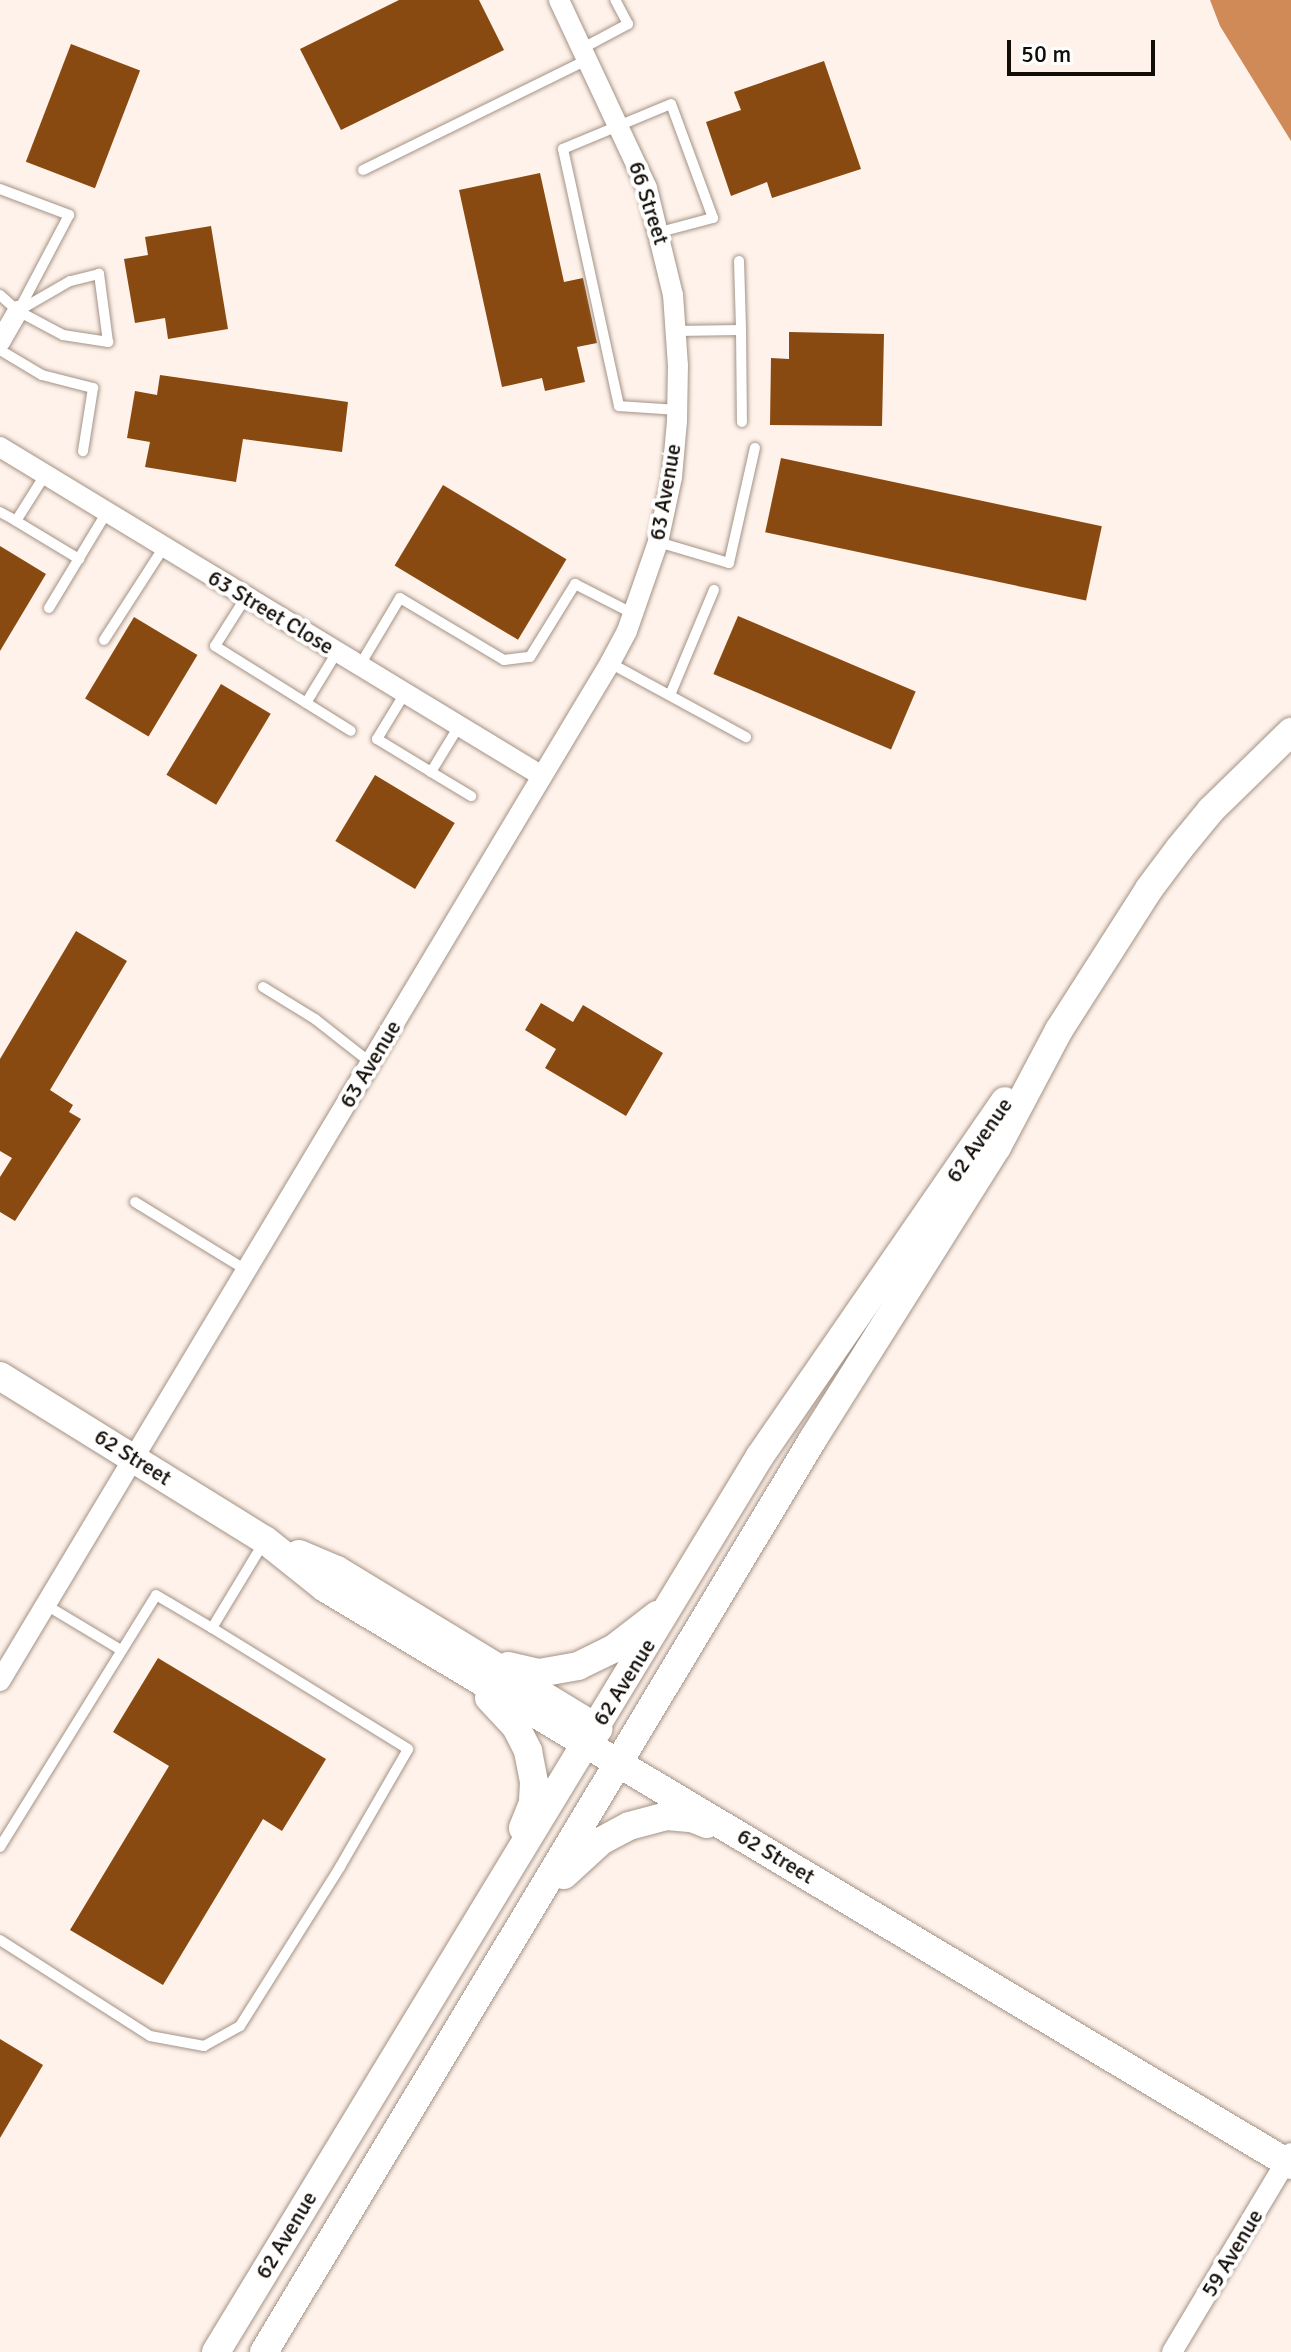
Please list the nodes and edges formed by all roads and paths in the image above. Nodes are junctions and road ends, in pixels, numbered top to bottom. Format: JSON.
{"nodes":[{"id":1,"x":559,"y":0,"type":"edge"},
{"id":2,"x":615,"y":0,"type":"edge"},
{"id":3,"x":586,"y":54,"type":"junction"},
{"id":4,"x":620,"y":125,"type":"junction"},
{"id":5,"x":363,"y":170,"type":"dead end"},
{"id":6,"x":0,"y":189,"type":"edge"},
{"id":7,"x":660,"y":232,"type":"junction"},
{"id":8,"x":739,"y":261,"type":"dead end"},
{"id":9,"x":0,"y":295,"type":"edge"},
{"id":10,"x":18,"y":311,"type":"junction"},
{"id":11,"x":741,"y":330,"type":"junction"},
{"id":12,"x":676,"y":331,"type":"junction"},
{"id":13,"x":0,"y":342,"type":"edge"},
{"id":14,"x":0,"y":350,"type":"edge"},
{"id":15,"x":677,"y":416,"type":"junction"},
{"id":16,"x":742,"y":422,"type":"dead end"},
{"id":17,"x":0,"y":447,"type":"edge"},
{"id":18,"x":755,"y":448,"type":"dead end"},
{"id":19,"x":83,"y":451,"type":"dead end"},
{"id":20,"x":45,"y":475,"type":"junction"},
{"id":21,"x":0,"y":512,"type":"edge"},
{"id":22,"x":107,"y":512,"type":"junction"},
{"id":23,"x":16,"y":521,"type":"junction"},
{"id":24,"x":658,"y":542,"type":"junction"},
{"id":25,"x":164,"y":547,"type":"junction"},
{"id":26,"x":79,"y":559,"type":"junction"},
{"id":27,"x":714,"y":590,"type":"dead end"},
{"id":28,"x":246,"y":597,"type":"junction"},
{"id":29,"x":49,"y":608,"type":"dead end"},
{"id":30,"x":634,"y":614,"type":"junction"},
{"id":31,"x":104,"y":640,"type":"dead end"},
{"id":32,"x":337,"y":652,"type":"junction"},
{"id":33,"x":610,"y":663,"type":"junction"},
{"id":34,"x":360,"y":665,"type":"junction"},
{"id":35,"x":405,"y":693,"type":"junction"},
{"id":36,"x":670,"y":695,"type":"junction"},
{"id":37,"x":306,"y":703,"type":"junction"},
{"id":38,"x":459,"y":726,"type":"junction"},
{"id":39,"x":351,"y":731,"type":"dead end"},
{"id":40,"x":1291,"y":732,"type":"edge"},
{"id":41,"x":746,"y":737,"type":"dead end"},
{"id":42,"x":431,"y":772,"type":"junction"},
{"id":43,"x":542,"y":776,"type":"junction"},
{"id":44,"x":471,"y":796,"type":"dead end"},
{"id":45,"x":263,"y":987,"type":"dead end"},
{"id":46,"x":1059,"y":1030,"type":"junction"},
{"id":47,"x":371,"y":1063,"type":"junction"},
{"id":48,"x":135,"y":1202,"type":"dead end"},
{"id":49,"x":247,"y":1270,"type":"junction"},
{"id":50,"x":0,"y":1376,"type":"edge"},
{"id":51,"x":135,"y":1458,"type":"junction"},
{"id":52,"x":265,"y":1540,"type":"junction"},
{"id":53,"x":676,"y":1599,"type":"junction"},
{"id":54,"x":46,"y":1605,"type":"junction"},
{"id":55,"x":212,"y":1628,"type":"junction"},
{"id":56,"x":121,"y":1650,"type":"junction"},
{"id":57,"x":482,"y":1658,"type":"junction"},
{"id":58,"x":450,"y":1663,"type":"junction"},
{"id":59,"x":0,"y":1681,"type":"edge"},
{"id":60,"x":591,"y":1736,"type":"junction"},
{"id":61,"x":625,"y":1757,"type":"junction"},
{"id":62,"x":758,"y":1845,"type":"junction"},
{"id":63,"x":0,"y":1847,"type":"edge"},
{"id":64,"x":507,"y":1870,"type":"junction"},
{"id":65,"x":540,"y":1898,"type":"junction"},
{"id":66,"x":0,"y":1940,"type":"edge"},
{"id":67,"x":1290,"y":2156,"type":"edge"},
{"id":68,"x":216,"y":2352,"type":"edge"},
{"id":69,"x":264,"y":2352,"type":"edge"},
{"id":70,"x":1172,"y":2352,"type":"edge"}],
"edges":[{"from":1,"to":3,"type":"street","name":"66 Street"},
{"from":2,"to":3,"type":"lane"},
{"from":3,"to":4,"type":"street","name":"66 Street"},
{"from":3,"to":5,"type":"lane"},
{"from":4,"to":7,"type":"street","name":"66 Street"},
{"from":4,"to":7,"type":"lane"},
{"from":4,"to":15,"type":"lane"},
{"from":6,"to":10,"type":"lane"},
{"from":7,"to":12,"type":"street","name":"66 Street"},
{"from":8,"to":11,"type":"lane"},
{"from":9,"to":10,"type":"lane"},
{"from":10,"to":10,"type":"lane"},
{"from":10,"to":13,"type":"street"},
{"from":11,"to":12,"type":"lane"},
{"from":11,"to":16,"type":"lane"},
{"from":12,"to":15,"type":"street","name":"66 Street"},
{"from":14,"to":19,"type":"lane"},
{"from":15,"to":24,"type":"street","name":"63 Avenue"},
{"from":17,"to":20,"type":"street","name":"63 Street Close"},
{"from":18,"to":24,"type":"lane"},
{"from":20,"to":22,"type":"street","name":"63 Street Close"},
{"from":20,"to":23,"type":"lane"},
{"from":21,"to":23,"type":"lane"},
{"from":22,"to":25,"type":"street","name":"63 Street Close"},
{"from":22,"to":26,"type":"lane"},
{"from":23,"to":26,"type":"lane"},
{"from":24,"to":30,"type":"street","name":"63 Avenue"},
{"from":25,"to":28,"type":"street","name":"63 Street Close"},
{"from":25,"to":31,"type":"lane"},
{"from":26,"to":29,"type":"lane"},
{"from":27,"to":36,"type":"lane"},
{"from":28,"to":32,"type":"street","name":"63 Street Close"},
{"from":28,"to":37,"type":"lane"},
{"from":30,"to":33,"type":"street","name":"63 Avenue"},
{"from":30,"to":34,"type":"lane"},
{"from":32,"to":34,"type":"street","name":"63 Street Close"},
{"from":32,"to":37,"type":"lane"},
{"from":33,"to":36,"type":"lane"},
{"from":33,"to":43,"type":"street","name":"63 Avenue"},
{"from":34,"to":35,"type":"street","name":"63 Street Close"},
{"from":35,"to":38,"type":"street","name":"63 Street Close"},
{"from":35,"to":42,"type":"lane"},
{"from":36,"to":41,"type":"lane"},
{"from":37,"to":39,"type":"lane"},
{"from":38,"to":42,"type":"lane"},
{"from":38,"to":43,"type":"street","name":"63 Street Close"},
{"from":40,"to":46,"type":"main road","name":"62 Avenue"},
{"from":42,"to":44,"type":"lane"},
{"from":43,"to":47,"type":"street","name":"63 Avenue"},
{"from":45,"to":47,"type":"lane"},
{"from":46,"to":53,"type":"main road","name":"62 Avenue"},
{"from":46,"to":61,"type":"main road","name":"62 Avenue"},
{"from":47,"to":49,"type":"street","name":"63 Avenue"},
{"from":48,"to":49,"type":"lane"},
{"from":49,"to":51,"type":"street","name":"63 Avenue"},
{"from":50,"to":51,"type":"main road","name":"62 Street"},
{"from":51,"to":52,"type":"main road","name":"62 Street"},
{"from":51,"to":54,"type":"street","name":"63 Avenue"},
{"from":52,"to":55,"type":"lane"},
{"from":52,"to":57,"type":"main road","name":"62 Street"},
{"from":52,"to":58,"type":"main road","name":"62 Street"},
{"from":53,"to":57,"type":"main road"},
{"from":53,"to":60,"type":"main road","name":"62 Avenue"},
{"from":54,"to":56,"type":"lane"},
{"from":54,"to":59,"type":"street","name":"63 Avenue"},
{"from":55,"to":56,"type":"lane"},
{"from":55,"to":66,"type":"lane"},
{"from":56,"to":63,"type":"lane"},
{"from":57,"to":60,"type":"main road","name":"62 Street"},
{"from":58,"to":60,"type":"main road","name":"62 Street"},
{"from":58,"to":64,"type":"main road"},
{"from":60,"to":61,"type":"main road","name":"62 Street"},
{"from":60,"to":64,"type":"main road","name":"62 Avenue"},
{"from":61,"to":62,"type":"main road","name":"62 Street"},
{"from":61,"to":65,"type":"main road","name":"62 Avenue"},
{"from":61,"to":67,"type":"main road","name":"62 Street"},
{"from":62,"to":65,"type":"main road"},
{"from":62,"to":67,"type":"main road","name":"62 Street"},
{"from":64,"to":68,"type":"main road","name":"62 Avenue"},
{"from":65,"to":69,"type":"main road","name":"62 Avenue"},
{"from":67,"to":70,"type":"street","name":"59 Avenue"}]}
